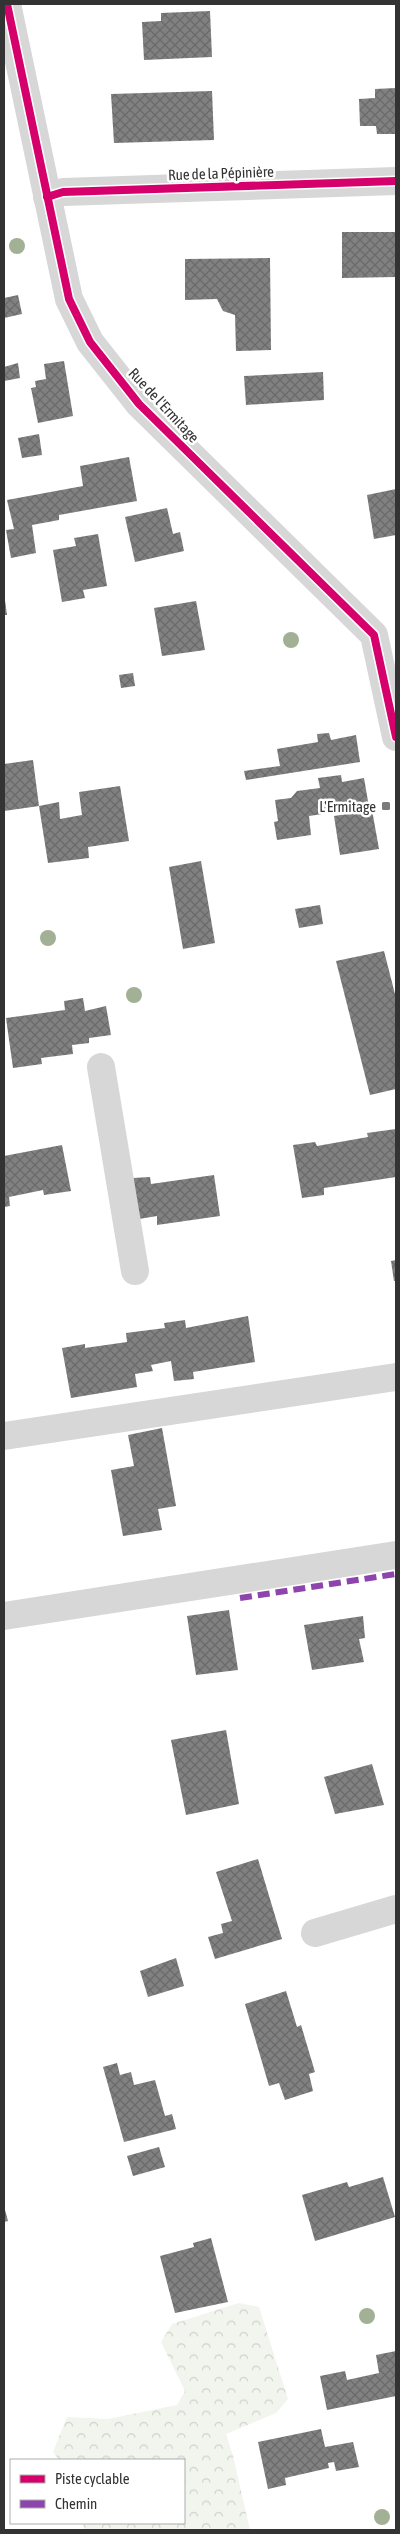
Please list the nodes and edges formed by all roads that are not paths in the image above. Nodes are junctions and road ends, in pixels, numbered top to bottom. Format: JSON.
{"nodes":[{"id":1,"x":7,"y":4,"type":"edge"},
{"id":2,"x":396,"y":181,"type":"edge"},
{"id":3,"x":47,"y":197,"type":"junction"},
{"id":4,"x":385,"y":634,"type":"edge"},
{"id":5,"x":396,"y":737,"type":"edge"},
{"id":6,"x":101,"y":1066,"type":"dead end"},
{"id":7,"x":135,"y":1271,"type":"dead end"},
{"id":8,"x":396,"y":1377,"type":"edge"},
{"id":9,"x":4,"y":1436,"type":"edge"},
{"id":10,"x":396,"y":1555,"type":"edge"},
{"id":11,"x":4,"y":1616,"type":"edge"},
{"id":12,"x":396,"y":1908,"type":"edge"},
{"id":13,"x":315,"y":1933,"type":"dead end"}],
"edges":[{"from":1,"to":3,"type":"street","name":"Rue de l'Ermitage"},
{"from":2,"to":3,"type":"street","name":"Rue de la Pépinière"},
{"from":3,"to":4,"type":"street","name":"Rue de l'Ermitage"},
{"from":4,"to":5,"type":"street","name":"Rue de l'Ermitage"},
{"from":6,"to":7,"type":"street"},
{"from":8,"to":9,"type":"street"},
{"from":10,"to":11,"type":"street"},
{"from":12,"to":13,"type":"street"}]}
